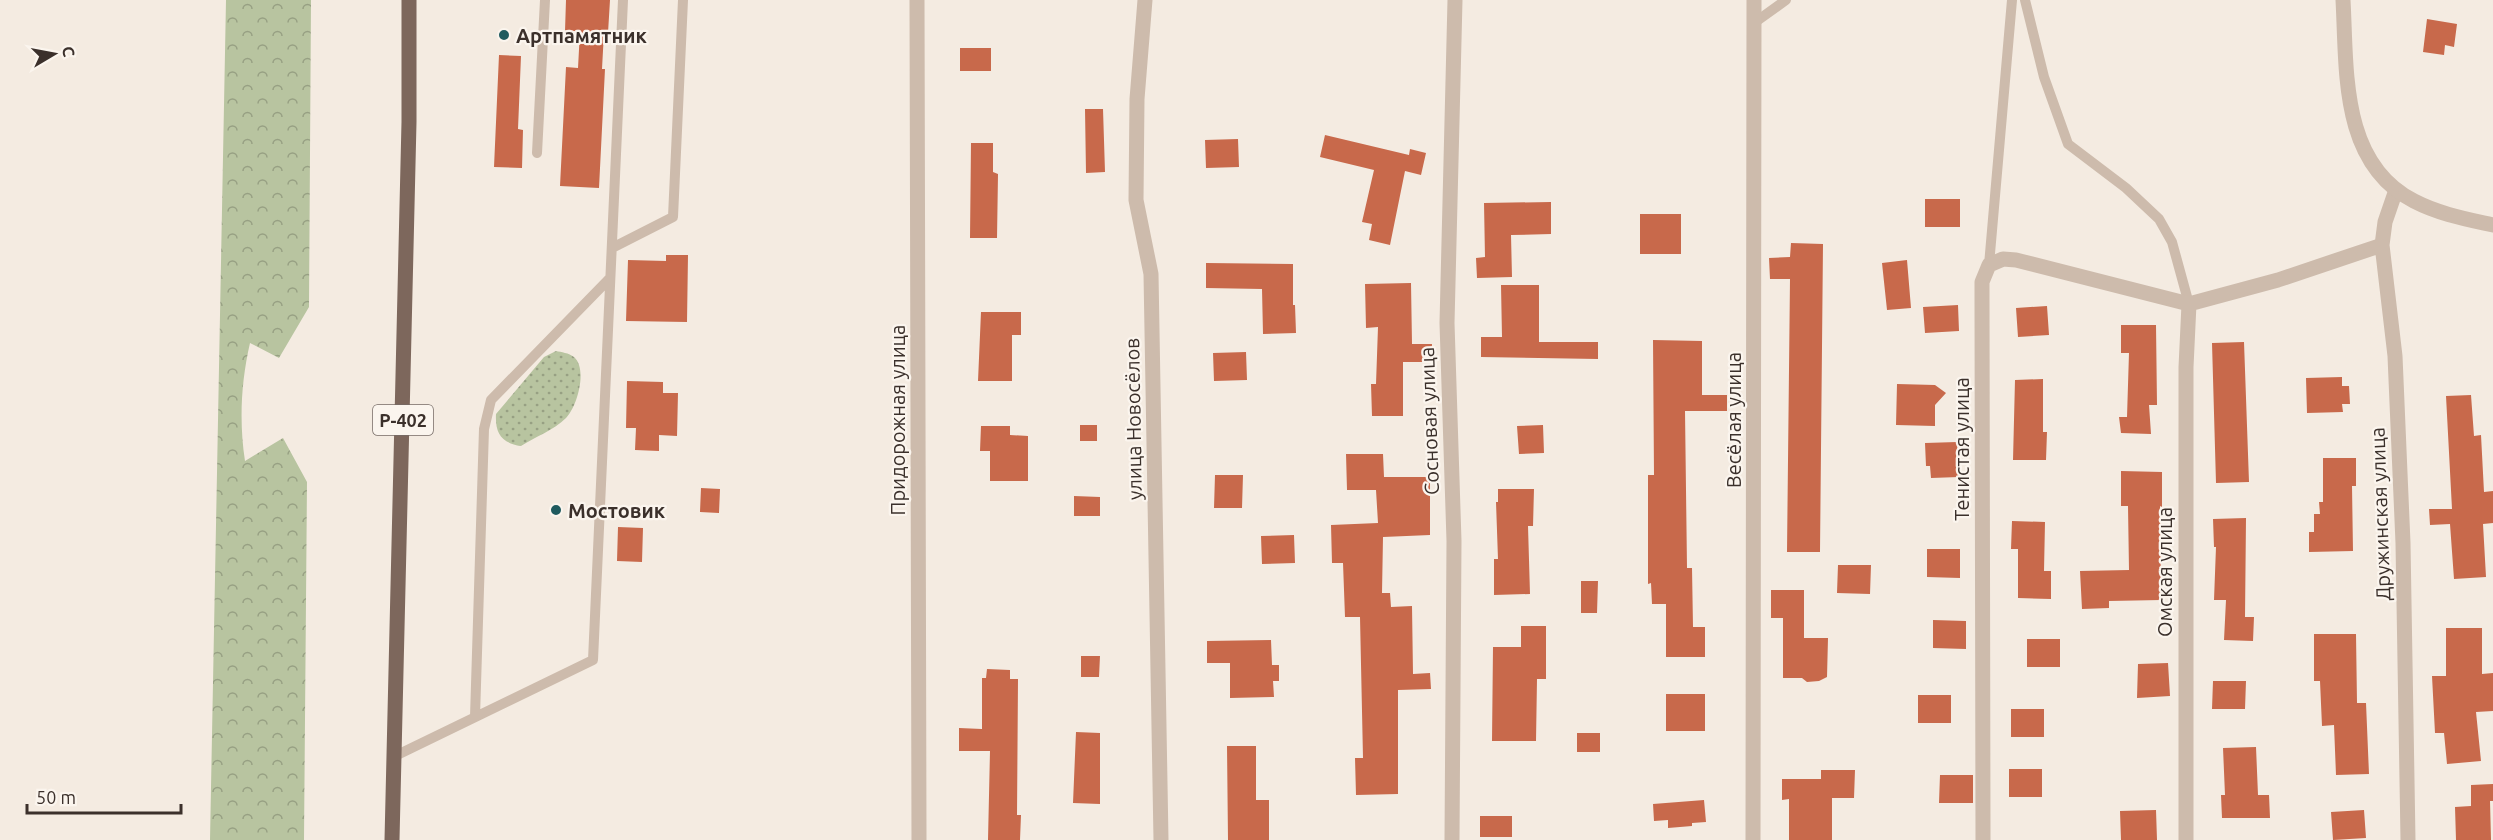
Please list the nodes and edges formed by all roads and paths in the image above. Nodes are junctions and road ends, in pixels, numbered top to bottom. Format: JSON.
{"nodes":[{"id":1,"x":409,"y":0,"type":"edge"},
{"id":2,"x":544,"y":0,"type":"edge"},
{"id":3,"x":623,"y":0,"type":"edge"},
{"id":4,"x":683,"y":0,"type":"edge"},
{"id":5,"x":917,"y":0,"type":"edge"},
{"id":6,"x":1145,"y":0,"type":"edge"},
{"id":7,"x":1455,"y":0,"type":"edge"},
{"id":8,"x":1754,"y":0,"type":"edge"},
{"id":9,"x":1786,"y":0,"type":"edge"},
{"id":10,"x":2012,"y":0,"type":"edge"},
{"id":11,"x":2025,"y":0,"type":"edge"},
{"id":12,"x":2343,"y":0,"type":"edge"},
{"id":13,"x":1754,"y":23,"type":"junction"},
{"id":14,"x":537,"y":153,"type":"dead end"},
{"id":15,"x":2396,"y":190,"type":"junction"},
{"id":16,"x":2493,"y":225,"type":"edge"},
{"id":17,"x":2382,"y":245,"type":"junction"},
{"id":18,"x":612,"y":248,"type":"junction"},
{"id":19,"x":1989,"y":265,"type":"junction"},
{"id":20,"x":610,"y":278,"type":"junction"},
{"id":21,"x":2188,"y":304,"type":"junction"},
{"id":22,"x":475,"y":717,"type":"junction"},
{"id":23,"x":393,"y":757,"type":"junction"},
{"id":24,"x":392,"y":840,"type":"edge"},
{"id":25,"x":919,"y":840,"type":"edge"},
{"id":26,"x":1161,"y":840,"type":"edge"},
{"id":27,"x":1452,"y":840,"type":"edge"},
{"id":28,"x":1753,"y":840,"type":"edge"},
{"id":29,"x":1983,"y":840,"type":"edge"},
{"id":30,"x":2186,"y":840,"type":"edge"},
{"id":31,"x":2408,"y":840,"type":"edge"}],
"edges":[{"from":1,"to":23,"type":"main road","number":"Р-402"},
{"from":2,"to":14,"type":"lane"},
{"from":3,"to":18,"type":"lane"},
{"from":4,"to":18,"type":"lane"},
{"from":5,"to":25,"type":"street","name":"Придорожная улица"},
{"from":6,"to":26,"type":"street","name":"улица Новосёлов"},
{"from":7,"to":27,"type":"street","name":"Сосновая улица"},
{"from":8,"to":13,"type":"street","name":"Весёлая улица"},
{"from":9,"to":13,"type":"lane"},
{"from":10,"to":19,"type":"lane"},
{"from":11,"to":21,"type":"lane"},
{"from":12,"to":15,"type":"street"},
{"from":13,"to":28,"type":"street","name":"Весёлая улица"},
{"from":15,"to":16,"type":"street"},
{"from":15,"to":17,"type":"street","name":"Дружинская улица"},
{"from":17,"to":21,"type":"street"},
{"from":17,"to":31,"type":"street","name":"Дружинская улица"},
{"from":18,"to":20,"type":"lane"},
{"from":19,"to":21,"type":"street"},
{"from":19,"to":29,"type":"street","name":"Тенистая улица"},
{"from":20,"to":22,"type":"lane"},
{"from":20,"to":22,"type":"lane"},
{"from":21,"to":30,"type":"street","name":"Омская улица"},
{"from":22,"to":23,"type":"lane"},
{"from":23,"to":24,"type":"main road","number":"Р-402"}]}
